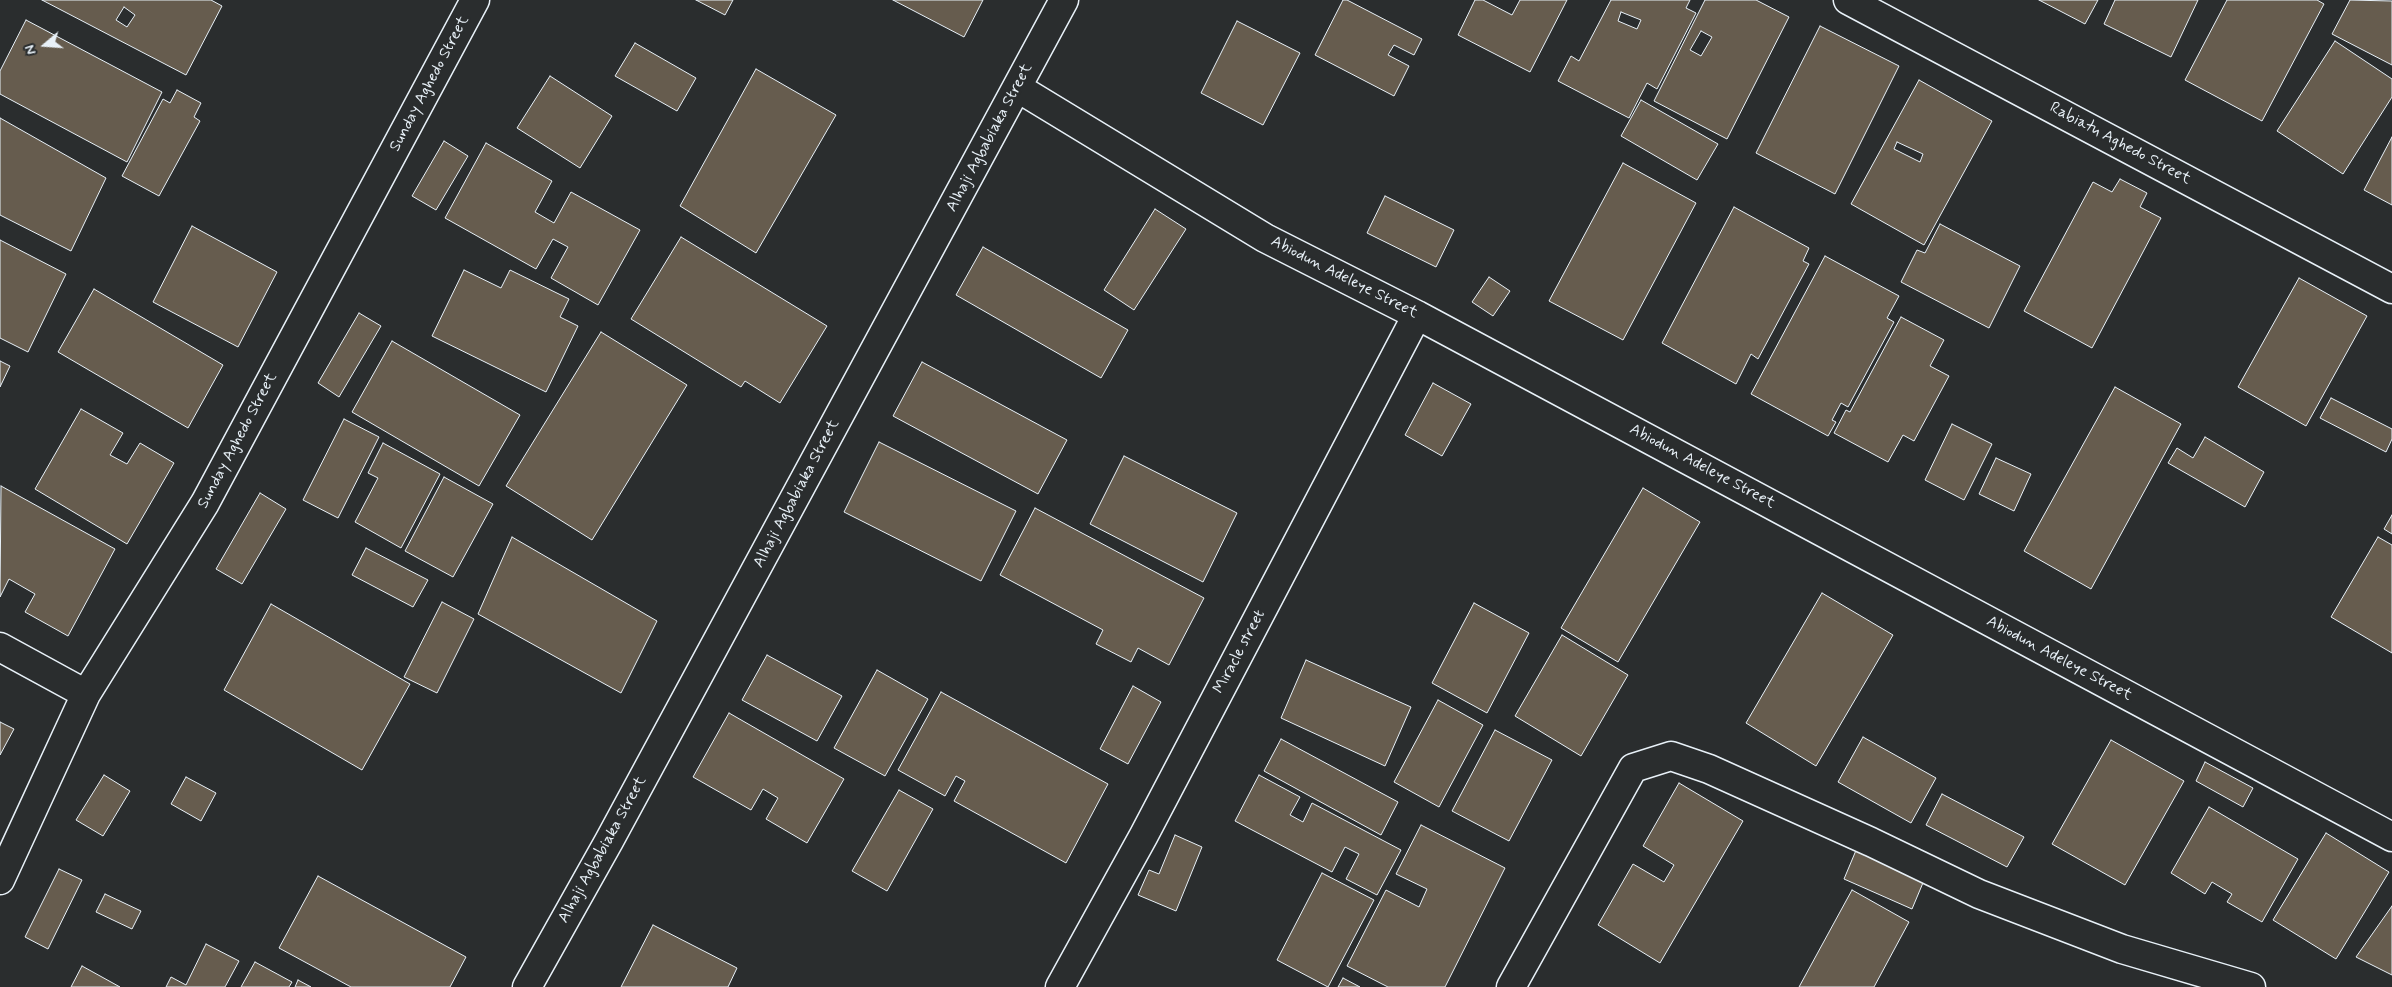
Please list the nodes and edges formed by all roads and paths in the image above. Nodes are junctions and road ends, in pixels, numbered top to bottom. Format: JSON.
{"nodes":[{"id":1,"x":475,"y":0,"type":"edge"},
{"id":2,"x":1064,"y":0,"type":"edge"},
{"id":3,"x":1848,"y":0,"type":"edge"},
{"id":4,"x":1018,"y":88,"type":"junction"},
{"id":5,"x":2392,"y":289,"type":"edge"},
{"id":6,"x":1417,"y":315,"type":"junction"},
{"id":7,"x":0,"y":647,"type":"edge"},
{"id":8,"x":86,"y":694,"type":"junction"},
{"id":9,"x":2392,"y":837,"type":"edge"},
{"id":10,"x":0,"y":880,"type":"edge"},
{"id":11,"x":527,"y":987,"type":"edge"},
{"id":12,"x":1060,"y":987,"type":"edge"},
{"id":13,"x":1511,"y":987,"type":"edge"},
{"id":14,"x":2251,"y":987,"type":"edge"}],
"edges":[{"from":1,"to":8,"type":"street","name":"Sunday Aghedo Street"},
{"from":2,"to":4,"type":"street","name":"Alhaji Agbabiaka Street"},
{"from":3,"to":5,"type":"street","name":"Rabiatu Aghedo Street"},
{"from":4,"to":6,"type":"street","name":"Abiodun Adeleye Street"},
{"from":4,"to":11,"type":"street","name":"Alhaji Agbabiaka Street"},
{"from":6,"to":9,"type":"street","name":"Abiodun Adeleye Street"},
{"from":6,"to":12,"type":"street","name":"Miracle street"},
{"from":7,"to":8,"type":"street"},
{"from":8,"to":10,"type":"street","name":"Sunday Aghedo Street"},
{"from":13,"to":14,"type":"street"}]}
